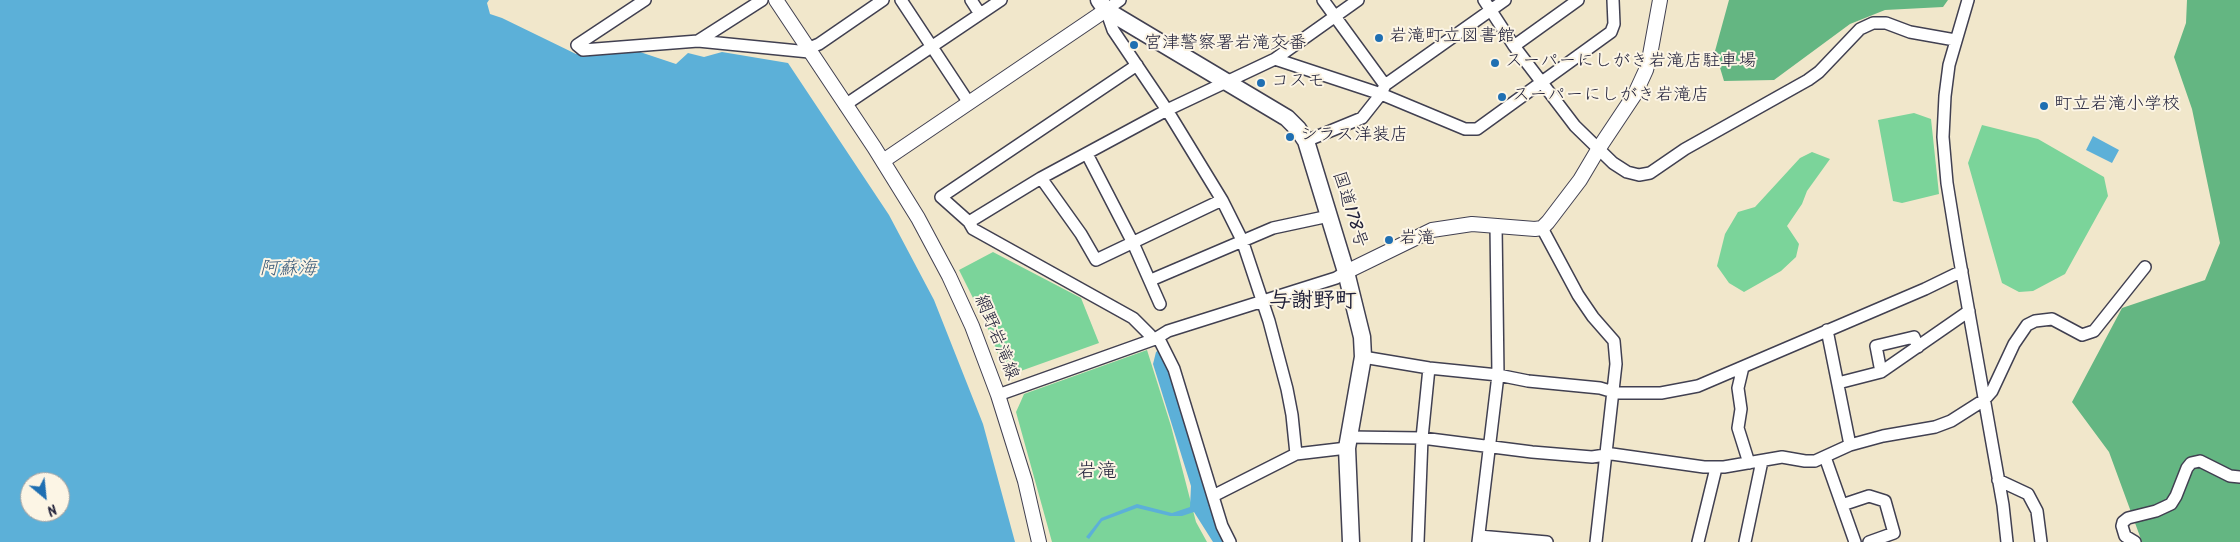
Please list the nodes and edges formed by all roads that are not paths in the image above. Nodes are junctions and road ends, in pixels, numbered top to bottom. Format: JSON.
{"nodes":[{"id":1,"x":645,"y":0,"type":"edge"},
{"id":2,"x":762,"y":0,"type":"edge"},
{"id":3,"x":776,"y":0,"type":"edge"},
{"id":4,"x":883,"y":0,"type":"edge"},
{"id":5,"x":901,"y":0,"type":"edge"},
{"id":6,"x":971,"y":0,"type":"edge"},
{"id":7,"x":1001,"y":0,"type":"edge"},
{"id":8,"x":1120,"y":0,"type":"edge"},
{"id":9,"x":1323,"y":0,"type":"edge"},
{"id":10,"x":1358,"y":0,"type":"edge"},
{"id":11,"x":1484,"y":0,"type":"edge"},
{"id":12,"x":1505,"y":0,"type":"edge"},
{"id":13,"x":1578,"y":0,"type":"edge"},
{"id":14,"x":1613,"y":0,"type":"edge"},
{"id":15,"x":1660,"y":0,"type":"edge"},
{"id":16,"x":1968,"y":0,"type":"edge"},
{"id":17,"x":1102,"y":5,"type":"edge"},
{"id":18,"x":1490,"y":11,"type":"junction"},
{"id":19,"x":980,"y":14,"type":"junction"},
{"id":20,"x":1335,"y":17,"type":"junction"},
{"id":21,"x":1955,"y":40,"type":"junction"},
{"id":22,"x":698,"y":41,"type":"junction"},
{"id":23,"x":931,"y":46,"type":"junction"},
{"id":24,"x":1514,"y":46,"type":"junction"},
{"id":25,"x":808,"y":50,"type":"junction"},
{"id":26,"x":1275,"y":59,"type":"junction"},
{"id":27,"x":1137,"y":65,"type":"junction"},
{"id":28,"x":1228,"y":81,"type":"junction"},
{"id":29,"x":1541,"y":82,"type":"junction"},
{"id":30,"x":1383,"y":90,"type":"junction"},
{"id":31,"x":969,"y":103,"type":"junction"},
{"id":32,"x":845,"y":105,"type":"junction"},
{"id":33,"x":1167,"y":110,"type":"junction"},
{"id":34,"x":1306,"y":141,"type":"junction"},
{"id":35,"x":1599,"y":148,"type":"junction"},
{"id":36,"x":1087,"y":154,"type":"junction"},
{"id":37,"x":883,"y":162,"type":"junction"},
{"id":38,"x":1041,"y":178,"type":"junction"},
{"id":39,"x":1222,"y":200,"type":"junction"},
{"id":40,"x":1329,"y":216,"type":"junction"},
{"id":41,"x":969,"y":222,"type":"junction"},
{"id":42,"x":1496,"y":225,"type":"junction"},
{"id":43,"x":1542,"y":228,"type":"junction"},
{"id":44,"x":1242,"y":240,"type":"junction"},
{"id":45,"x":1133,"y":243,"type":"junction"},
{"id":46,"x":2145,"y":267,"type":"dead end"},
{"id":47,"x":1962,"y":271,"type":"junction"},
{"id":48,"x":1346,"y":272,"type":"junction"},
{"id":49,"x":1150,"y":280,"type":"junction"},
{"id":50,"x":1263,"y":302,"type":"junction"},
{"id":51,"x":1160,"y":304,"type":"dead end"},
{"id":52,"x":1969,"y":311,"type":"junction"},
{"id":53,"x":1827,"y":330,"type":"junction"},
{"id":54,"x":1155,"y":339,"type":"junction"},
{"id":55,"x":1918,"y":346,"type":"junction"},
{"id":56,"x":1363,"y":357,"type":"junction"},
{"id":57,"x":1743,"y":367,"type":"junction"},
{"id":58,"x":1429,"y":368,"type":"junction"},
{"id":59,"x":1881,"y":372,"type":"junction"},
{"id":60,"x":1498,"y":375,"type":"junction"},
{"id":61,"x":1838,"y":383,"type":"junction"},
{"id":62,"x":1613,"y":391,"type":"junction"},
{"id":63,"x":998,"y":395,"type":"junction"},
{"id":64,"x":1984,"y":400,"type":"junction"},
{"id":65,"x":1422,"y":438,"type":"junction"},
{"id":66,"x":1348,"y":442,"type":"junction"},
{"id":67,"x":1850,"y":444,"type":"junction"},
{"id":68,"x":1489,"y":446,"type":"junction"},
{"id":69,"x":1296,"y":454,"type":"junction"},
{"id":70,"x":1606,"y":456,"type":"junction"},
{"id":71,"x":1825,"y":457,"type":"junction"},
{"id":72,"x":1762,"y":461,"type":"junction"},
{"id":73,"x":1749,"y":463,"type":"junction"},
{"id":74,"x":1716,"y":468,"type":"junction"},
{"id":75,"x":2240,"y":477,"type":"edge"},
{"id":76,"x":1998,"y":480,"type":"junction"},
{"id":77,"x":1213,"y":496,"type":"junction"},
{"id":78,"x":1842,"y":505,"type":"junction"},
{"id":79,"x":1478,"y":539,"type":"edge"},
{"id":80,"x":1039,"y":542,"type":"edge"},
{"id":81,"x":1230,"y":542,"type":"edge"},
{"id":82,"x":1352,"y":542,"type":"edge"},
{"id":83,"x":1418,"y":542,"type":"edge"},
{"id":84,"x":1547,"y":542,"type":"edge"},
{"id":85,"x":1596,"y":542,"type":"edge"},
{"id":86,"x":1698,"y":542,"type":"edge"},
{"id":87,"x":1745,"y":542,"type":"edge"},
{"id":88,"x":1855,"y":542,"type":"edge"},
{"id":89,"x":1869,"y":542,"type":"edge"},
{"id":90,"x":2007,"y":542,"type":"edge"},
{"id":91,"x":2041,"y":542,"type":"edge"},
{"id":92,"x":2135,"y":542,"type":"edge"}],
"edges":[{"from":1,"to":22,"type":"street"},
{"from":2,"to":22,"type":"street"},
{"from":3,"to":25,"type":"main road","name":"網野岩滝線"},
{"from":4,"to":25,"type":"street"},
{"from":5,"to":23,"type":"street"},
{"from":6,"to":19,"type":"street"},
{"from":7,"to":19,"type":"street"},
{"from":8,"to":17,"type":"street"},
{"from":9,"to":20,"type":"street"},
{"from":10,"to":20,"type":"street"},
{"from":11,"to":18,"type":"street"},
{"from":12,"to":18,"type":"street"},
{"from":13,"to":24,"type":"street"},
{"from":14,"to":29,"type":"street"},
{"from":15,"to":35,"type":"main road"},
{"from":16,"to":21,"type":"street"},
{"from":17,"to":27,"type":"street"},
{"from":17,"to":28,"type":"highway","name":"国道178号"},
{"from":17,"to":31,"type":"main road"},
{"from":18,"to":24,"type":"street"},
{"from":18,"to":30,"type":"street"},
{"from":19,"to":23,"type":"street"},
{"from":20,"to":26,"type":"street"},
{"from":20,"to":30,"type":"street"},
{"from":21,"to":35,"type":"street"},
{"from":21,"to":47,"type":"street"},
{"from":22,"to":25,"type":"street"},
{"from":23,"to":31,"type":"street"},
{"from":23,"to":32,"type":"street"},
{"from":24,"to":29,"type":"street"},
{"from":25,"to":32,"type":"main road","name":"網野岩滝線"},
{"from":26,"to":28,"type":"street"},
{"from":26,"to":30,"type":"street"},
{"from":27,"to":33,"type":"street"},
{"from":27,"to":41,"type":"street"},
{"from":28,"to":33,"type":"street"},
{"from":28,"to":34,"type":"highway","name":"国道178号"},
{"from":29,"to":30,"type":"street"},
{"from":29,"to":35,"type":"street"},
{"from":30,"to":34,"type":"street"},
{"from":31,"to":37,"type":"main road"},
{"from":32,"to":37,"type":"main road","name":"網野岩滝線"},
{"from":33,"to":36,"type":"street"},
{"from":33,"to":39,"type":"street"},
{"from":34,"to":40,"type":"highway","name":"国道178号"},
{"from":35,"to":43,"type":"main road"},
{"from":36,"to":38,"type":"street"},
{"from":36,"to":45,"type":"street"},
{"from":37,"to":63,"type":"main road","name":"網野岩滝線"},
{"from":38,"to":41,"type":"street"},
{"from":38,"to":45,"type":"street"},
{"from":39,"to":44,"type":"street"},
{"from":39,"to":45,"type":"street"},
{"from":40,"to":44,"type":"street"},
{"from":40,"to":48,"type":"highway","name":"国道178号"},
{"from":41,"to":54,"type":"street"},
{"from":42,"to":43,"type":"main road"},
{"from":42,"to":48,"type":"main road"},
{"from":42,"to":60,"type":"street"},
{"from":43,"to":62,"type":"street"},
{"from":44,"to":49,"type":"street"},
{"from":44,"to":50,"type":"street"},
{"from":45,"to":49,"type":"street"},
{"from":46,"to":64,"type":"street"},
{"from":47,"to":52,"type":"street"},
{"from":47,"to":53,"type":"street"},
{"from":48,"to":50,"type":"street"},
{"from":48,"to":56,"type":"highway","name":"国道178号"},
{"from":49,"to":51,"type":"street"},
{"from":50,"to":54,"type":"street"},
{"from":50,"to":69,"type":"street"},
{"from":52,"to":55,"type":"street"},
{"from":52,"to":64,"type":"street"},
{"from":53,"to":57,"type":"street"},
{"from":53,"to":61,"type":"street"},
{"from":54,"to":63,"type":"street"},
{"from":54,"to":77,"type":"street"},
{"from":55,"to":59,"type":"street"},
{"from":55,"to":59,"type":"street"},
{"from":56,"to":58,"type":"street"},
{"from":56,"to":66,"type":"highway","name":"国道178号"},
{"from":57,"to":62,"type":"street"},
{"from":57,"to":73,"type":"street"},
{"from":58,"to":60,"type":"street"},
{"from":58,"to":65,"type":"street"},
{"from":59,"to":61,"type":"street"},
{"from":60,"to":62,"type":"street"},
{"from":60,"to":68,"type":"street"},
{"from":61,"to":67,"type":"street"},
{"from":62,"to":70,"type":"street"},
{"from":63,"to":80,"type":"main road","name":"網野岩滝線"},
{"from":64,"to":67,"type":"street"},
{"from":64,"to":76,"type":"street"},
{"from":65,"to":66,"type":"street"},
{"from":65,"to":68,"type":"street"},
{"from":65,"to":83,"type":"street"},
{"from":66,"to":69,"type":"street"},
{"from":66,"to":82,"type":"highway","name":"国道178号"},
{"from":67,"to":71,"type":"street"},
{"from":68,"to":70,"type":"street"},
{"from":68,"to":79,"type":"street"},
{"from":69,"to":77,"type":"street"},
{"from":70,"to":74,"type":"street"},
{"from":70,"to":85,"type":"street"},
{"from":71,"to":72,"type":"street"},
{"from":71,"to":78,"type":"street"},
{"from":72,"to":73,"type":"street"},
{"from":72,"to":87,"type":"street"},
{"from":73,"to":74,"type":"street"},
{"from":74,"to":86,"type":"street"},
{"from":75,"to":92,"type":"street"},
{"from":76,"to":90,"type":"street"},
{"from":76,"to":91,"type":"street"},
{"from":77,"to":81,"type":"street"},
{"from":78,"to":88,"type":"street"},
{"from":78,"to":89,"type":"street"},
{"from":79,"to":84,"type":"street"}]}
